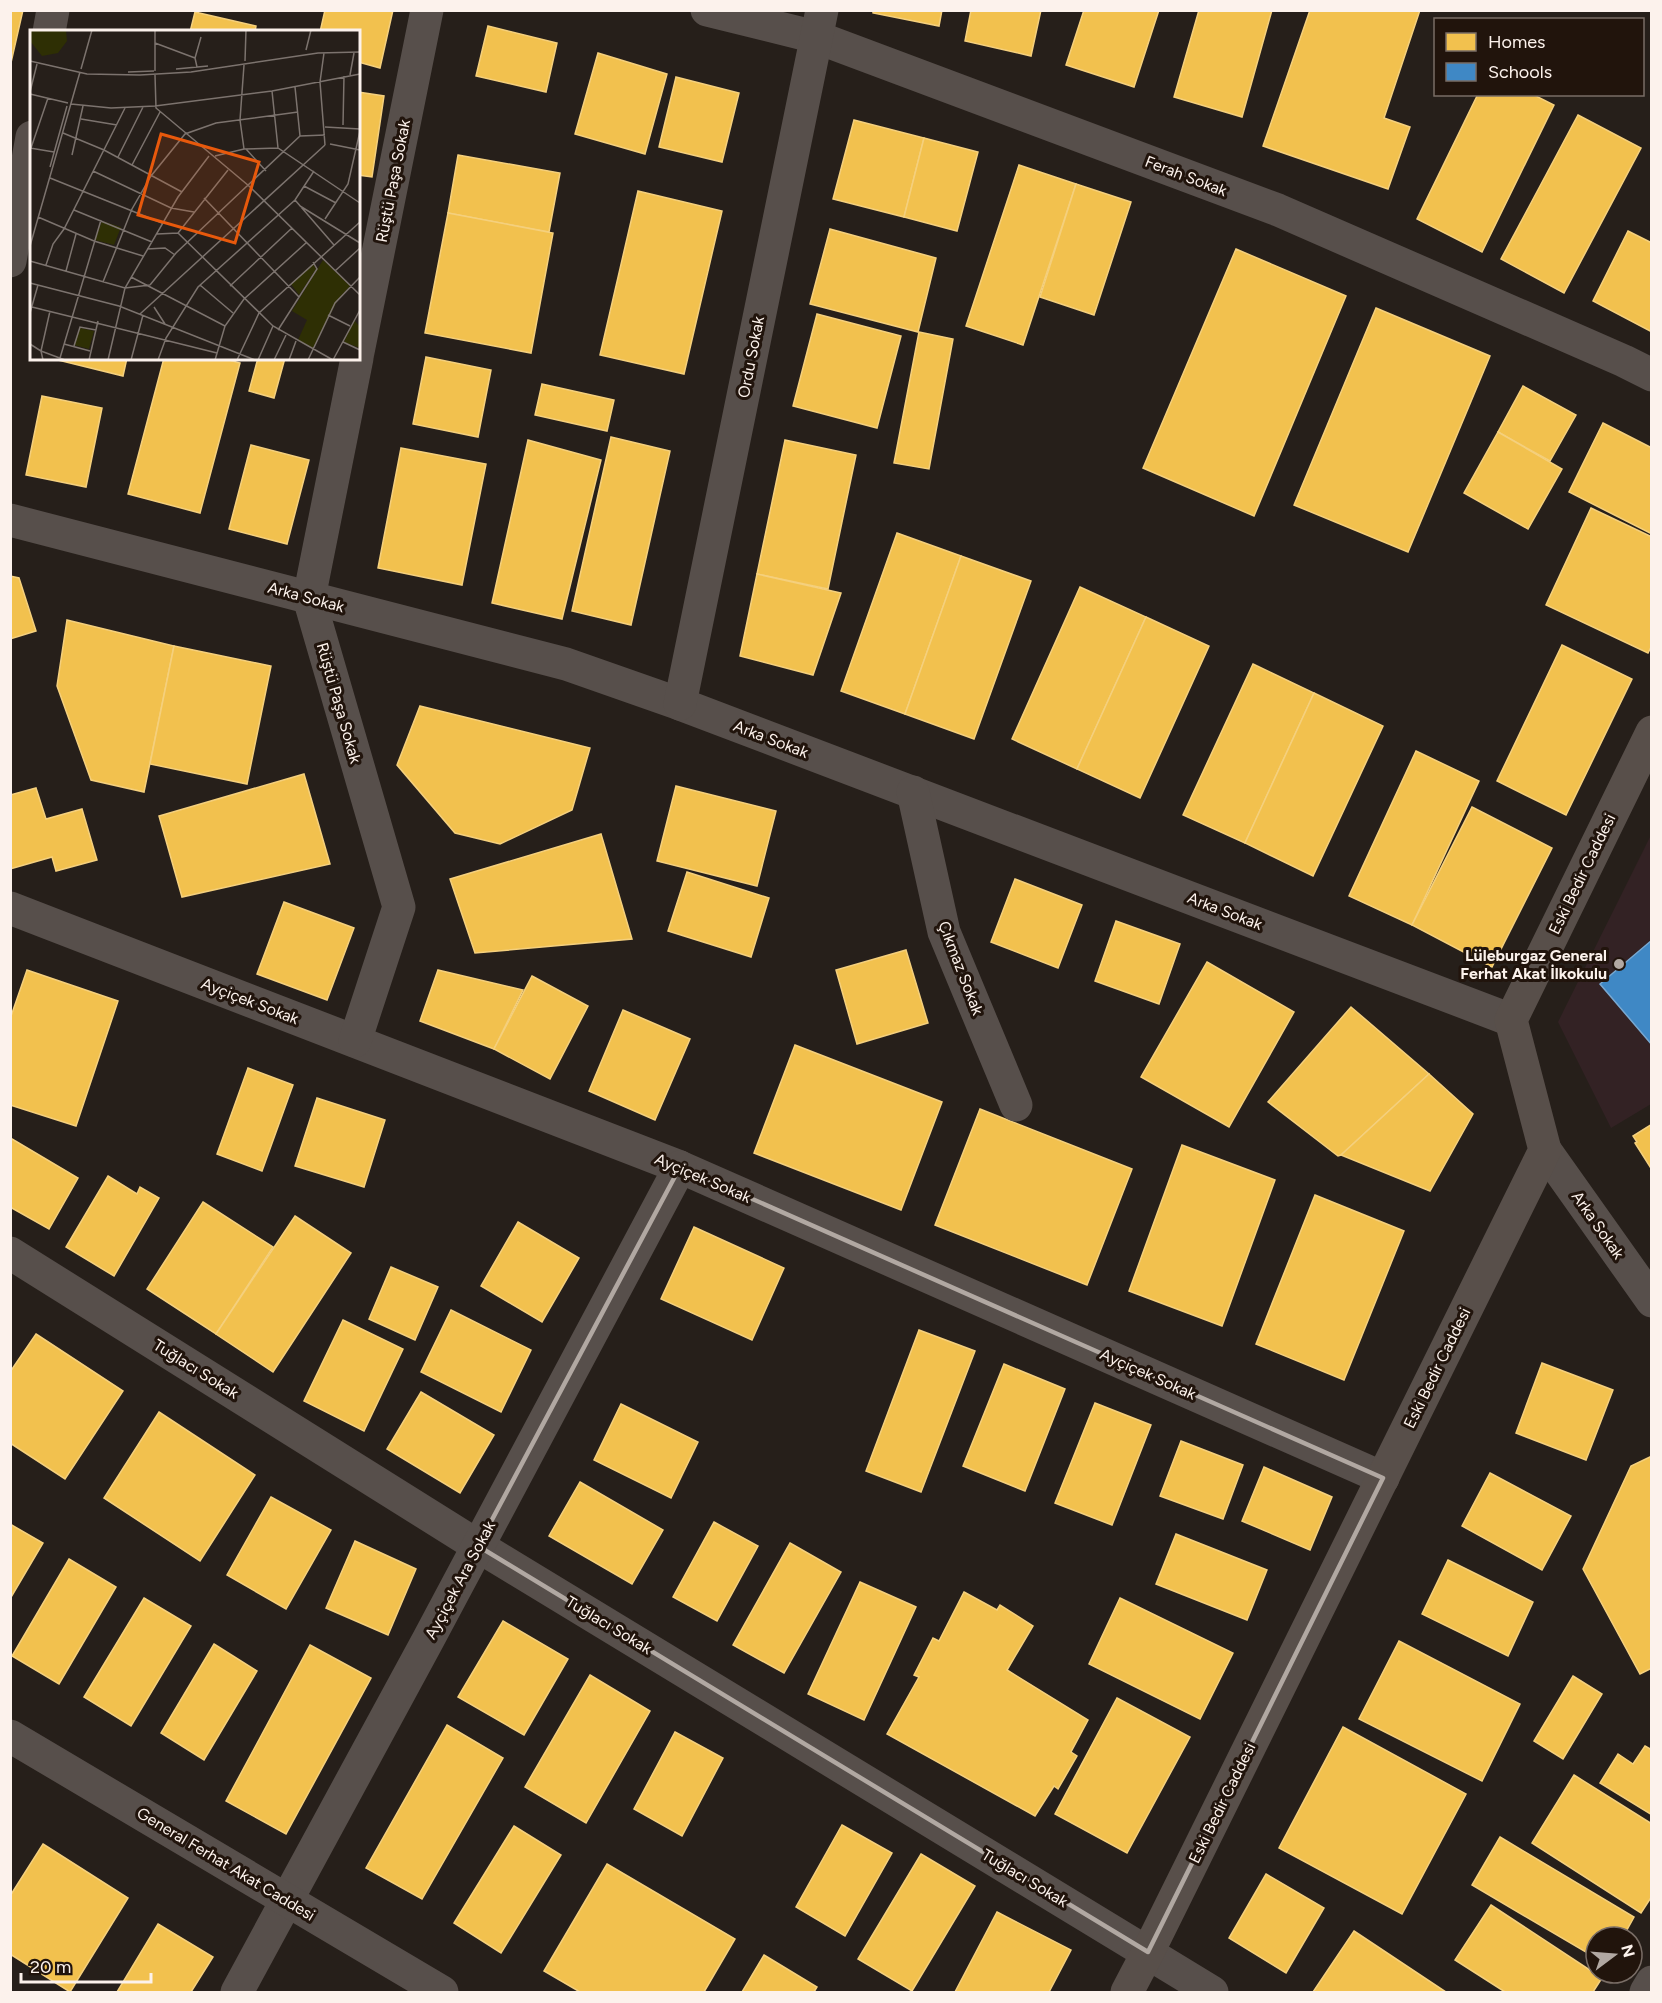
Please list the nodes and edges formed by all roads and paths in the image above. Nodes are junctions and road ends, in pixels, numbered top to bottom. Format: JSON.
{"nodes":[{"id":1,"x":53,"y":10,"type":"edge"},
{"id":2,"x":427,"y":10,"type":"edge"},
{"id":3,"x":707,"y":10,"type":"edge"},
{"id":4,"x":819,"y":24,"type":"edge"},
{"id":5,"x":49,"y":30,"type":"edge"},
{"id":6,"x":30,"y":148,"type":"edge"},
{"id":7,"x":10,"y":261,"type":"edge"},
{"id":8,"x":360,"y":342,"type":"edge"},
{"id":9,"x":357,"y":360,"type":"edge"},
{"id":10,"x":1652,"y":375,"type":"edge"},
{"id":11,"x":10,"y":520,"type":"edge"},
{"id":12,"x":309,"y":598,"type":"junction"},
{"id":13,"x":680,"y":704,"type":"junction"},
{"id":14,"x":1652,"y":732,"type":"edge"},
{"id":15,"x":913,"y":792,"type":"junction"},
{"id":16,"x":10,"y":908,"type":"edge"},
{"id":17,"x":1511,"y":1020,"type":"junction"},
{"id":18,"x":355,"y":1041,"type":"junction"},
{"id":19,"x":1016,"y":1105,"type":"dead end"},
{"id":20,"x":1545,"y":1150,"type":"junction"},
{"id":21,"x":680,"y":1167,"type":"junction"},
{"id":22,"x":10,"y":1253,"type":"edge"},
{"id":23,"x":1652,"y":1301,"type":"edge"},
{"id":24,"x":1383,"y":1478,"type":"junction"},
{"id":25,"x":478,"y":1546,"type":"junction"},
{"id":26,"x":10,"y":1736,"type":"edge"},
{"id":27,"x":288,"y":1900,"type":"junction"},
{"id":28,"x":1148,"y":1952,"type":"junction"},
{"id":29,"x":1652,"y":1982,"type":"edge"},
{"id":30,"x":237,"y":1992,"type":"edge"},
{"id":31,"x":442,"y":1992,"type":"edge"},
{"id":32,"x":1126,"y":1992,"type":"edge"},
{"id":33,"x":1212,"y":1992,"type":"edge"},
{"id":34,"x":1646,"y":1992,"type":"edge"}],
"edges":[{"from":1,"to":5,"type":"street"},
{"from":2,"to":8,"type":"street","name":"Rüştü Paşa Sokak"},
{"from":3,"to":4,"type":"street","name":"Ferah Sokak"},
{"from":4,"to":10,"type":"street","name":"Ferah Sokak"},
{"from":4,"to":13,"type":"street","name":"Ordu Sokak"},
{"from":6,"to":7,"type":"street"},
{"from":9,"to":12,"type":"street","name":"Rüştü Paşa Sokak"},
{"from":11,"to":12,"type":"street","name":"Arka Sokak"},
{"from":12,"to":13,"type":"street","name":"Arka Sokak"},
{"from":12,"to":18,"type":"street","name":"Rüştü Paşa Sokak"},
{"from":13,"to":15,"type":"street","name":"Arka Sokak"},
{"from":14,"to":17,"type":"main road","name":"Eski Bedir Caddesi"},
{"from":15,"to":17,"type":"street","name":"Arka Sokak"},
{"from":15,"to":19,"type":"street","name":"Çıkmaz Sokak"},
{"from":16,"to":18,"type":"street","name":"Ayçiçek Sokak"},
{"from":17,"to":20,"type":"main road"},
{"from":18,"to":21,"type":"street","name":"Ayçiçek Sokak"},
{"from":20,"to":23,"type":"street","name":"Arka Sokak"},
{"from":20,"to":24,"type":"main road","name":"Eski Bedir Caddesi"},
{"from":21,"to":24,"type":"street","name":"Ayçiçek Sokak"},
{"from":21,"to":25,"type":"street","name":"Ayçiçek Ara Sokak"},
{"from":22,"to":25,"type":"street","name":"Tuğlacı Sokak"},
{"from":24,"to":28,"type":"main road","name":"Eski Bedir Caddesi"},
{"from":25,"to":27,"type":"street","name":"Ayçiçek Ara Sokak"},
{"from":25,"to":28,"type":"street","name":"Tuğlacı Sokak"},
{"from":26,"to":27,"type":"street","name":"General Ferhat Akat Caddesi"},
{"from":27,"to":30,"type":"street","name":"Ayçiçek Ara Sokak"},
{"from":27,"to":31,"type":"street","name":"General Ferhat Akat Caddesi"},
{"from":28,"to":32,"type":"main road","name":"Eski Bedir Caddesi"},
{"from":28,"to":33,"type":"street","name":"Tuğlacı Sokak"},
{"from":29,"to":34,"type":"street"}]}
